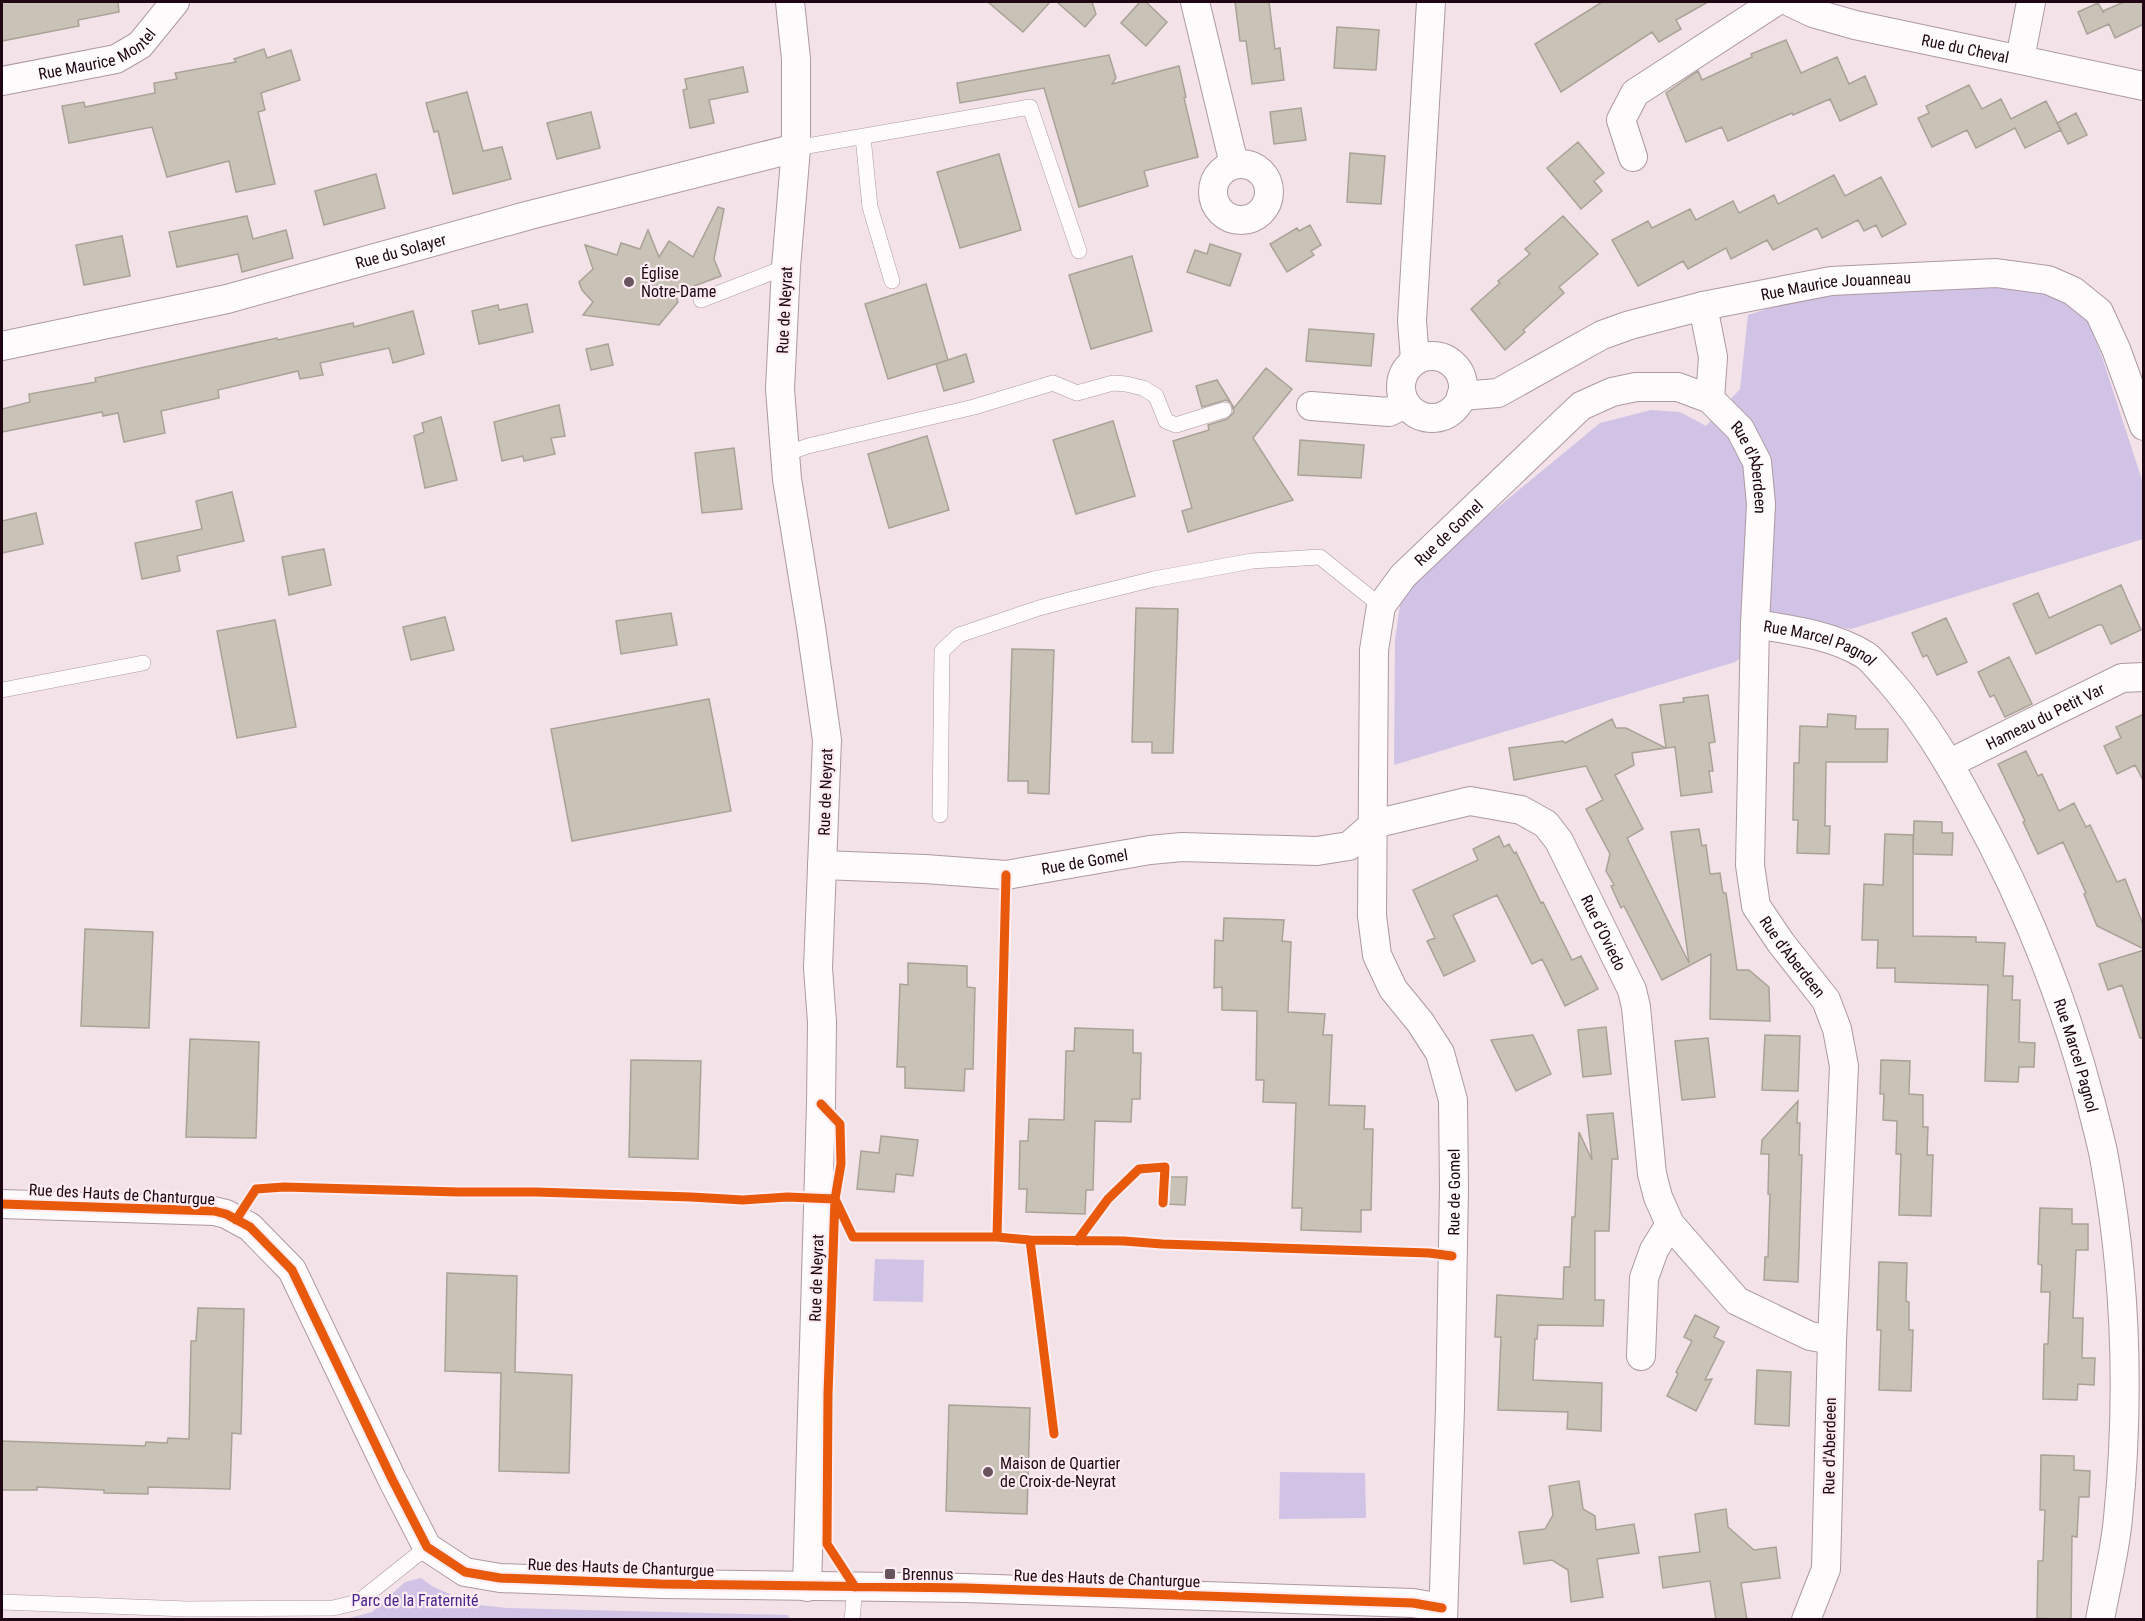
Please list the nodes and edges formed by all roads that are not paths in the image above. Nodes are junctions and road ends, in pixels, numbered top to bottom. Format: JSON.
{"nodes":[{"id":1,"x":176,"y":2,"type":"edge"},
{"id":2,"x":790,"y":2,"type":"edge"},
{"id":3,"x":1195,"y":2,"type":"edge"},
{"id":4,"x":1431,"y":2,"type":"edge"},
{"id":5,"x":1774,"y":2,"type":"edge"},
{"id":6,"x":1790,"y":2,"type":"edge"},
{"id":7,"x":2031,"y":2,"type":"edge"},
{"id":8,"x":2020,"y":59,"type":"junction"},
{"id":9,"x":2,"y":81,"type":"edge"},
{"id":10,"x":2144,"y":86,"type":"edge"},
{"id":11,"x":863,"y":137,"type":"junction"},
{"id":12,"x":796,"y":148,"type":"junction"},
{"id":13,"x":1634,"y":157,"type":"dead end"},
{"id":14,"x":1234,"y":164,"type":"dead end"},
{"id":15,"x":1079,"y":251,"type":"dead end"},
{"id":16,"x":786,"y":267,"type":"junction"},
{"id":17,"x":892,"y":281,"type":"dead end"},
{"id":18,"x":700,"y":300,"type":"dead end"},
{"id":19,"x":1704,"y":306,"type":"junction"},
{"id":20,"x":2,"y":346,"type":"edge"},
{"id":21,"x":1415,"y":360,"type":"junction"},
{"id":22,"x":1461,"y":396,"type":"junction"},
{"id":23,"x":1710,"y":399,"type":"junction"},
{"id":24,"x":1406,"y":404,"type":"junction"},
{"id":25,"x":1311,"y":406,"type":"dead end"},
{"id":26,"x":1224,"y":410,"type":"dead end"},
{"id":27,"x":2144,"y":426,"type":"edge"},
{"id":28,"x":785,"y":454,"type":"junction"},
{"id":29,"x":1381,"y":606,"type":"junction"},
{"id":30,"x":1755,"y":624,"type":"junction"},
{"id":31,"x":143,"y":663,"type":"dead end"},
{"id":32,"x":2144,"y":677,"type":"edge"},
{"id":33,"x":2,"y":690,"type":"edge"},
{"id":34,"x":1950,"y":763,"type":"junction"},
{"id":35,"x":940,"y":815,"type":"dead end"},
{"id":36,"x":1374,"y":824,"type":"junction"},
{"id":37,"x":822,"y":865,"type":"junction"},
{"id":38,"x":2,"y":1204,"type":"edge"},
{"id":39,"x":1670,"y":1224,"type":"junction"},
{"id":40,"x":1832,"y":1340,"type":"junction"},
{"id":41,"x":1641,"y":1356,"type":"dead end"},
{"id":42,"x":427,"y":1547,"type":"junction"},
{"id":43,"x":807,"y":1587,"type":"junction"},
{"id":44,"x":855,"y":1587,"type":"junction"},
{"id":45,"x":2,"y":1602,"type":"edge"},
{"id":46,"x":1442,"y":1614,"type":"edge"},
{"id":47,"x":852,"y":1620,"type":"edge"},
{"id":48,"x":1806,"y":1620,"type":"edge"},
{"id":49,"x":2100,"y":1620,"type":"edge"}],
"edges":[{"from":1,"to":9,"type":"street","name":"Rue Maurice Montel"},
{"from":2,"to":12,"type":"street","name":"Rue de Neyrat"},
{"from":3,"to":14,"type":"street"},
{"from":4,"to":21,"type":"street"},
{"from":5,"to":13,"type":"street"},
{"from":6,"to":8,"type":"street","name":"Rue du Cheval"},
{"from":7,"to":8,"type":"street"},
{"from":8,"to":10,"type":"street","name":"Rue du Cheval"},
{"from":11,"to":12,"type":"lane"},
{"from":11,"to":15,"type":"lane"},
{"from":11,"to":17,"type":"lane"},
{"from":12,"to":16,"type":"street","name":"Rue de Neyrat"},
{"from":12,"to":20,"type":"street","name":"Rue du Solayer"},
{"from":16,"to":18,"type":"lane"},
{"from":16,"to":28,"type":"street","name":"Rue de Neyrat"},
{"from":19,"to":22,"type":"street","name":"Rue Maurice Jouanneau"},
{"from":19,"to":23,"type":"street"},
{"from":19,"to":27,"type":"street","name":"Rue Maurice Jouanneau"},
{"from":21,"to":22,"type":"street"},
{"from":21,"to":24,"type":"street"},
{"from":22,"to":24,"type":"street"},
{"from":23,"to":29,"type":"street","name":"Rue de Gomel"},
{"from":23,"to":30,"type":"street","name":"Rue d'Aberdeen"},
{"from":24,"to":25,"type":"street"},
{"from":26,"to":28,"type":"lane"},
{"from":28,"to":37,"type":"street","name":"Rue de Neyrat"},
{"from":29,"to":35,"type":"lane"},
{"from":29,"to":36,"type":"street","name":"Rue de Gomel"},
{"from":30,"to":34,"type":"street","name":"Rue Marcel Pagnol"},
{"from":30,"to":40,"type":"street","name":"Rue d'Aberdeen"},
{"from":31,"to":33,"type":"lane"},
{"from":32,"to":34,"type":"street","name":"Hameau du Petit Var"},
{"from":34,"to":49,"type":"street","name":"Rue Marcel Pagnol"},
{"from":36,"to":37,"type":"street","name":"Rue de Gomel"},
{"from":36,"to":39,"type":"street","name":"Rue d'Oviedo"},
{"from":36,"to":46,"type":"street","name":"Rue de Gomel"},
{"from":37,"to":43,"type":"street","name":"Rue de Neyrat"},
{"from":38,"to":42,"type":"street","name":"Rue des Hauts de Chanturgue"},
{"from":39,"to":40,"type":"street","name":"Rue d'Oviedo"},
{"from":39,"to":41,"type":"street"},
{"from":40,"to":48,"type":"street","name":"Rue d'Aberdeen"},
{"from":42,"to":43,"type":"street","name":"Rue des Hauts de Chanturgue"},
{"from":42,"to":45,"type":"lane"},
{"from":43,"to":44,"type":"street","name":"Rue des Hauts de Chanturgue"},
{"from":44,"to":46,"type":"street","name":"Rue des Hauts de Chanturgue"},
{"from":44,"to":47,"type":"lane"}]}
